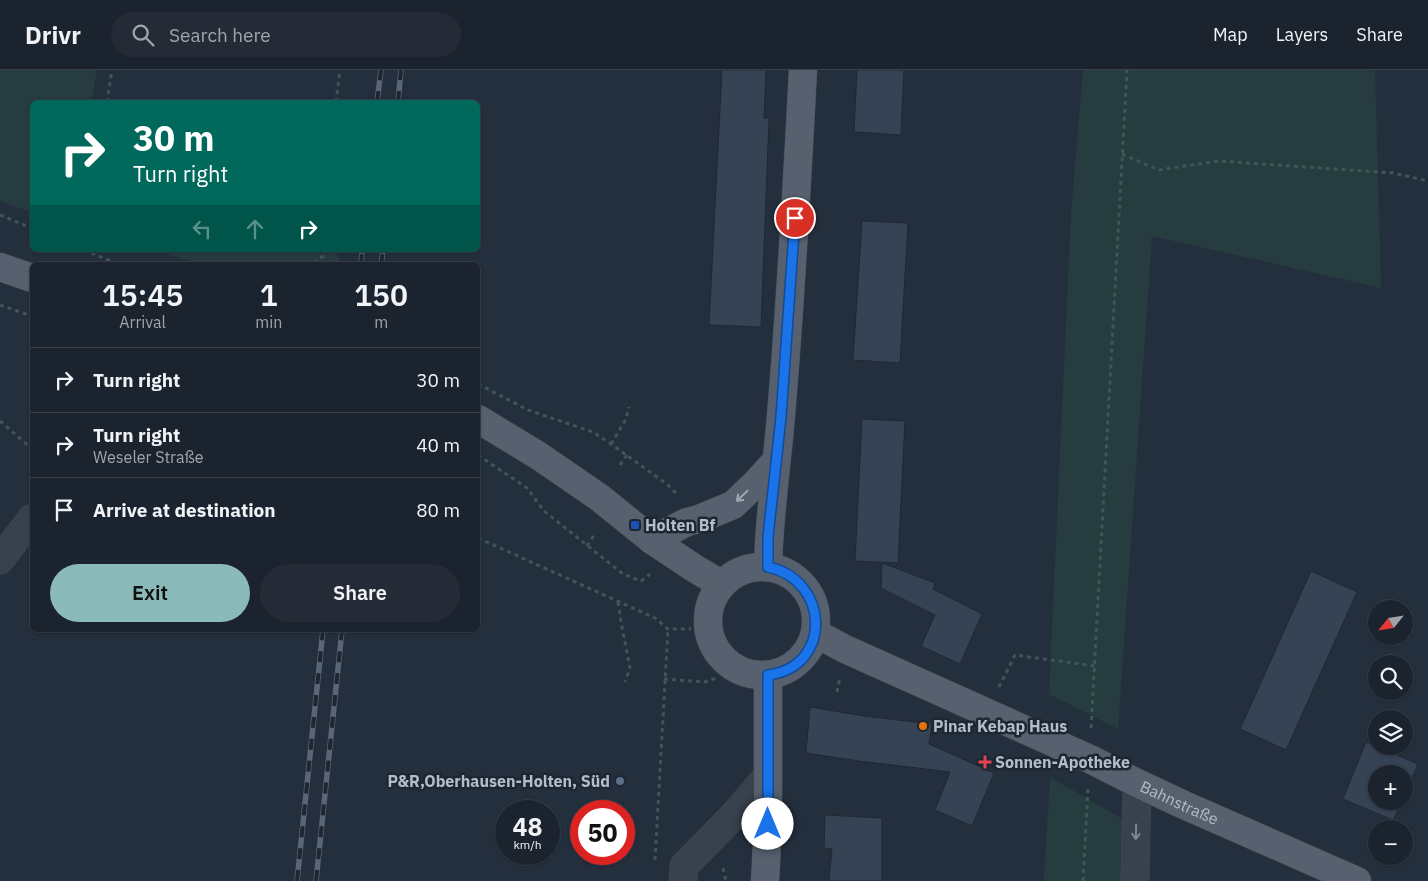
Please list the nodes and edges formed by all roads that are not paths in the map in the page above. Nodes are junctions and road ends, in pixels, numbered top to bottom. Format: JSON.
{"nodes":[{"id":1,"x":803,"y":70,"type":"edge"},
{"id":2,"x":0,"y":267,"type":"edge"},
{"id":3,"x":30,"y":277,"type":"edge"},
{"id":4,"x":480,"y":420,"type":"edge"},
{"id":5,"x":776,"y":461,"type":"junction"},
{"id":6,"x":30,"y":521,"type":"edge"},
{"id":7,"x":652,"y":540,"type":"junction"},
{"id":8,"x":0,"y":560,"type":"edge"},
{"id":9,"x":768,"y":567,"type":"junction"},
{"id":10,"x":721,"y":584,"type":"junction"},
{"id":11,"x":815,"y":633,"type":"junction"},
{"id":12,"x":768,"y":675,"type":"junction"},
{"id":13,"x":768,"y":775,"type":"junction"},
{"id":14,"x":1137,"y":783,"type":"junction"},
{"id":15,"x":683,"y":881,"type":"edge"},
{"id":16,"x":765,"y":881,"type":"edge"},
{"id":17,"x":1134,"y":881,"type":"edge"},
{"id":18,"x":1357,"y":881,"type":"edge"}],
"edges":[{"from":1,"to":5,"type":"main road"},
{"from":2,"to":3,"type":"main road"},
{"from":4,"to":7,"type":"main road"},
{"from":5,"to":7,"type":"main road","one_way":true},
{"from":5,"to":9,"type":"main road"},
{"from":6,"to":8,"type":"street"},
{"from":7,"to":10,"type":"main road"},
{"from":9,"to":10,"type":"main road"},
{"from":9,"to":11,"type":"main road"},
{"from":10,"to":12,"type":"main road"},
{"from":11,"to":12,"type":"main road"},
{"from":11,"to":14,"type":"main road","name":"Bahnstraße"},
{"from":12,"to":13,"type":"main road"},
{"from":13,"to":15,"type":"street"},
{"from":13,"to":16,"type":"main road"},
{"from":14,"to":17,"type":"street","one_way":true},
{"from":14,"to":18,"type":"main road","name":"Bahnstraße"}]}
